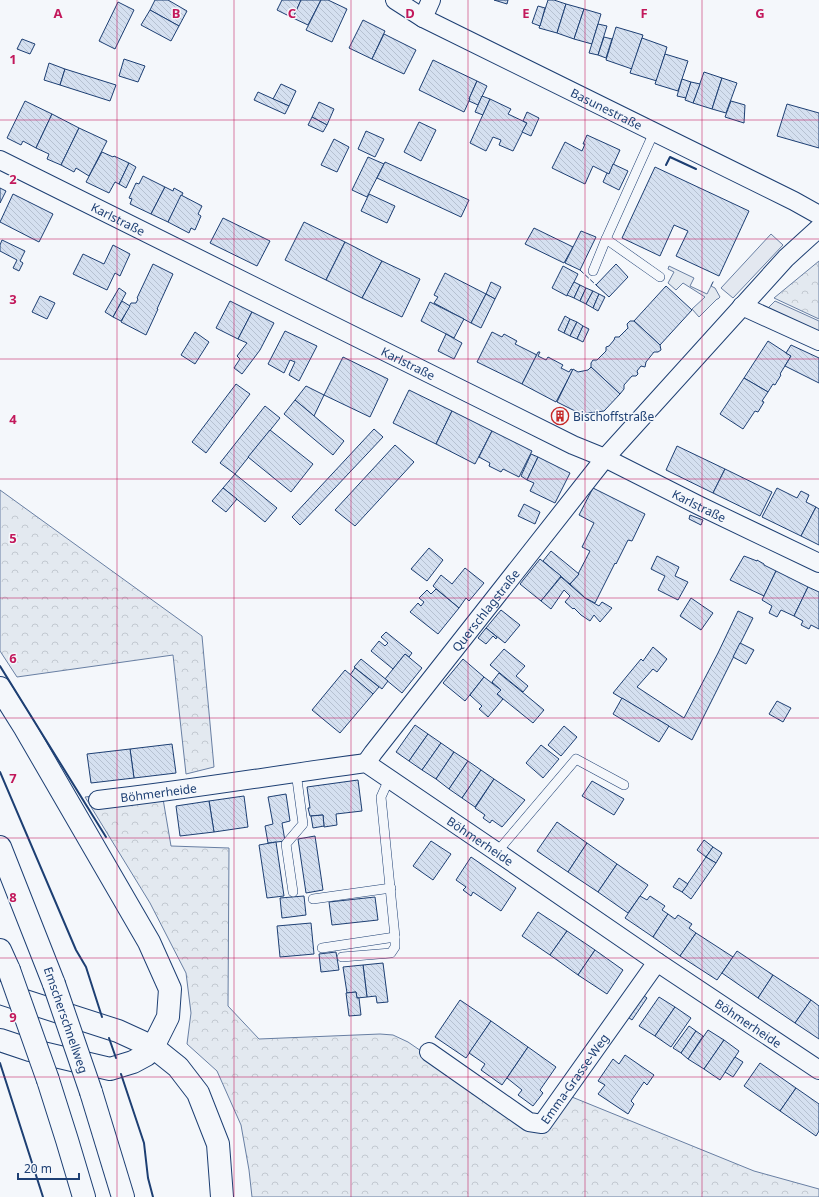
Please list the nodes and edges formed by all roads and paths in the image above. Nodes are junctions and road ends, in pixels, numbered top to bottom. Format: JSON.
{"nodes":[{"id":1,"x":395,"y":0,"type":"edge"},
{"id":2,"x":431,"y":0,"type":"edge"},
{"id":3,"x":424,"y":18,"type":"junction"},
{"id":4,"x":654,"y":132,"type":"junction"},
{"id":5,"x":0,"y":160,"type":"edge"},
{"id":6,"x":819,"y":215,"type":"edge"},
{"id":7,"x":819,"y":228,"type":"edge"},
{"id":8,"x":606,"y":239,"type":"junction"},
{"id":9,"x":593,"y":271,"type":"dead end"},
{"id":10,"x":660,"y":277,"type":"dead end"},
{"id":11,"x":742,"y":306,"type":"junction"},
{"id":12,"x":819,"y":341,"type":"edge"},
{"id":13,"x":605,"y":458,"type":"junction"},
{"id":14,"x":819,"y":563,"type":"edge"},
{"id":15,"x":0,"y":688,"type":"edge"},
{"id":16,"x":366,"y":763,"type":"junction"},
{"id":17,"x":296,"y":772,"type":"junction"},
{"id":18,"x":389,"y":779,"type":"junction"},
{"id":19,"x":624,"y":785,"type":"dead end"},
{"id":20,"x":98,"y":800,"type":"dead end"},
{"id":21,"x":0,"y":847,"type":"edge"},
{"id":22,"x":497,"y":852,"type":"junction"},
{"id":23,"x":390,"y":888,"type":"junction"},
{"id":24,"x":293,"y":892,"type":"dead end"},
{"id":25,"x":312,"y":899,"type":"dead end"},
{"id":26,"x":395,"y":937,"type":"junction"},
{"id":27,"x":322,"y":948,"type":"dead end"},
{"id":28,"x":0,"y":950,"type":"edge"},
{"id":29,"x":342,"y":957,"type":"dead end"},
{"id":30,"x":657,"y":962,"type":"junction"},
{"id":31,"x":0,"y":993,"type":"edge"},
{"id":32,"x":0,"y":1040,"type":"edge"},
{"id":33,"x":153,"y":1047,"type":"junction"},
{"id":34,"x":429,"y":1052,"type":"dead end"},
{"id":35,"x":819,"y":1070,"type":"edge"},
{"id":36,"x":84,"y":1197,"type":"edge"},
{"id":37,"x":122,"y":1197,"type":"edge"},
{"id":38,"x":222,"y":1197,"type":"edge"}],
"edges":[{"from":1,"to":3,"type":"street","name":"Basunestraße"},
{"from":2,"to":3,"type":"street"},
{"from":3,"to":4,"type":"street","name":"Basunestraße"},
{"from":4,"to":6,"type":"street","name":"Basunestraße"},
{"from":4,"to":8,"type":"lane"},
{"from":5,"to":13,"type":"street","name":"Karlstraße"},
{"from":7,"to":11,"type":"street"},
{"from":8,"to":9,"type":"lane"},
{"from":8,"to":10,"type":"lane"},
{"from":11,"to":12,"type":"street"},
{"from":11,"to":13,"type":"street"},
{"from":13,"to":14,"type":"street","name":"Karlstraße"},
{"from":13,"to":16,"type":"street","name":"Querschlagstraße"},
{"from":15,"to":33,"type":"highway"},
{"from":16,"to":17,"type":"street","name":"Böhmerheide"},
{"from":16,"to":18,"type":"street","name":"Böhmerheide"},
{"from":17,"to":20,"type":"street","name":"Böhmerheide"},
{"from":17,"to":24,"type":"lane"},
{"from":18,"to":22,"type":"street","name":"Böhmerheide"},
{"from":18,"to":23,"type":"lane"},
{"from":19,"to":22,"type":"lane"},
{"from":21,"to":37,"type":"highway","name":"Emscherschnellweg","bridge":true},
{"from":22,"to":30,"type":"street","name":"Böhmerheide"},
{"from":23,"to":25,"type":"lane"},
{"from":23,"to":26,"type":"lane"},
{"from":26,"to":27,"type":"lane"},
{"from":26,"to":29,"type":"lane"},
{"from":28,"to":36,"type":"highway","bridge":true},
{"from":30,"to":34,"type":"street","name":"Emma-Grasse-Weg"},
{"from":30,"to":35,"type":"street","name":"Böhmerheide"},
{"from":31,"to":33,"type":"highway"},
{"from":32,"to":33,"type":"highway"},
{"from":33,"to":38,"type":"highway"}]}
